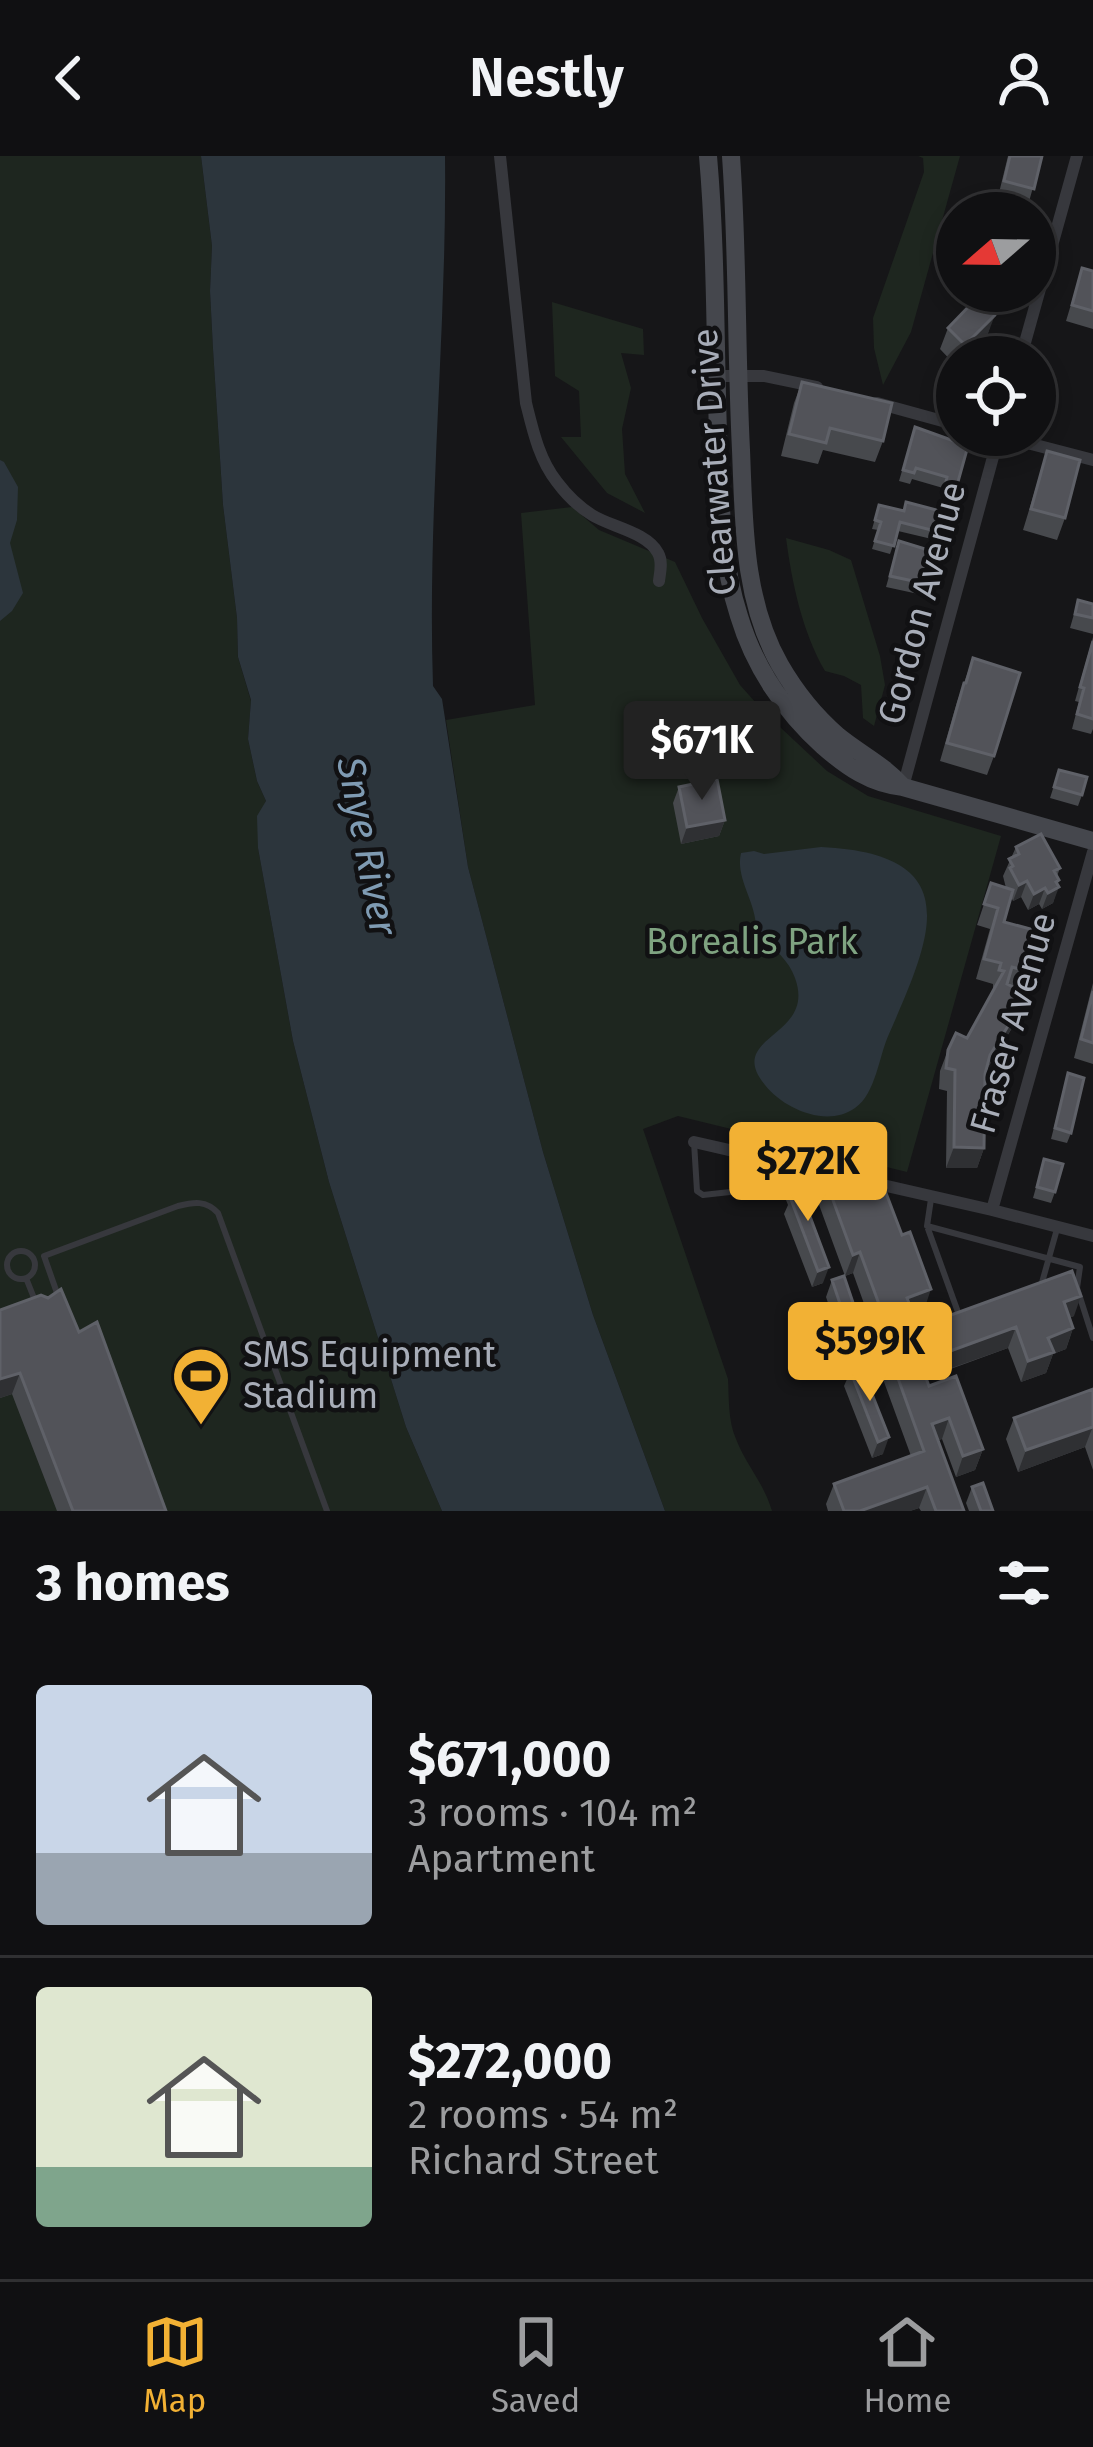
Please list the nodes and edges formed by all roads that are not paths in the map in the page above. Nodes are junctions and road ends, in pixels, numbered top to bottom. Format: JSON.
{"nodes":[{"id":1,"x":500,"y":156,"type":"edge"},
{"id":2,"x":708,"y":156,"type":"edge"},
{"id":3,"x":731,"y":156,"type":"edge"},
{"id":4,"x":1077,"y":156,"type":"edge"},
{"id":5,"x":1027,"y":336,"type":"edge"},
{"id":6,"x":737,"y":374,"type":"junction"},
{"id":7,"x":716,"y":376,"type":"junction"},
{"id":8,"x":826,"y":390,"type":"edge"},
{"id":9,"x":870,"y":401,"type":"edge"},
{"id":10,"x":936,"y":418,"type":"edge"},
{"id":11,"x":1056,"y":450,"type":"edge"},
{"id":12,"x":992,"y":456,"type":"edge"},
{"id":13,"x":1093,"y":460,"type":"edge"},
{"id":14,"x":658,"y":581,"type":"dead end"},
{"id":15,"x":903,"y":787,"type":"junction"},
{"id":16,"x":1093,"y":841,"type":"edge"},
{"id":17,"x":1093,"y":852,"type":"edge"},
{"id":18,"x":694,"y":1142,"type":"joint"},
{"id":19,"x":792,"y":1165,"type":"junction"},
{"id":20,"x":931,"y":1196,"type":"junction"},
{"id":21,"x":992,"y":1210,"type":"junction"},
{"id":22,"x":927,"y":1226,"type":"junction"},
{"id":23,"x":1058,"y":1227,"type":"junction"},
{"id":24,"x":1093,"y":1236,"type":"edge"},
{"id":25,"x":44,"y":1256,"type":"junction"},
{"id":26,"x":34,"y":1260,"type":"junction"},
{"id":27,"x":1050,"y":1260,"type":"junction"},
{"id":28,"x":4,"y":1271,"type":"edge"},
{"id":29,"x":26,"y":1278,"type":"junction"},
{"id":30,"x":1040,"y":1289,"type":"edge"},
{"id":31,"x":57,"y":1293,"type":"edge"},
{"id":32,"x":39,"y":1312,"type":"edge"},
{"id":33,"x":961,"y":1318,"type":"edge"},
{"id":34,"x":1093,"y":1338,"type":"edge"},
{"id":35,"x":327,"y":1511,"type":"edge"}],
"edges":[{"from":1,"to":14,"type":"street"},
{"from":2,"to":7,"type":"main road","name":"Clearwater Drive"},
{"from":3,"to":6,"type":"main road","name":"Clearwater Drive"},
{"from":4,"to":5,"type":"street"},
{"from":6,"to":7,"type":"street"},
{"from":6,"to":8,"type":"street"},
{"from":6,"to":15,"type":"main road","name":"Clearwater Drive"},
{"from":7,"to":15,"type":"main road","name":"Clearwater Drive"},
{"from":9,"to":10,"type":"street"},
{"from":11,"to":13,"type":"street"},
{"from":12,"to":15,"type":"street","name":"Gordon Avenue"},
{"from":15,"to":16,"type":"main road"},
{"from":17,"to":21,"type":"street","name":"Fraser Avenue"},
{"from":18,"to":19,"type":"street"},
{"from":18,"to":19,"type":"lane"},
{"from":19,"to":20,"type":"street"},
{"from":20,"to":21,"type":"street"},
{"from":20,"to":22,"type":"lane"},
{"from":21,"to":23,"type":"street"},
{"from":22,"to":27,"type":"lane"},
{"from":22,"to":33,"type":"lane"},
{"from":23,"to":24,"type":"street"},
{"from":23,"to":27,"type":"lane"},
{"from":25,"to":26,"type":"lane"},
{"from":25,"to":31,"type":"lane"},
{"from":25,"to":35,"type":"lane"},
{"from":26,"to":28,"type":"lane"},
{"from":26,"to":29,"type":"lane"},
{"from":27,"to":30,"type":"lane"},
{"from":27,"to":34,"type":"lane"},
{"from":28,"to":29,"type":"lane"},
{"from":29,"to":32,"type":"lane"}]}
